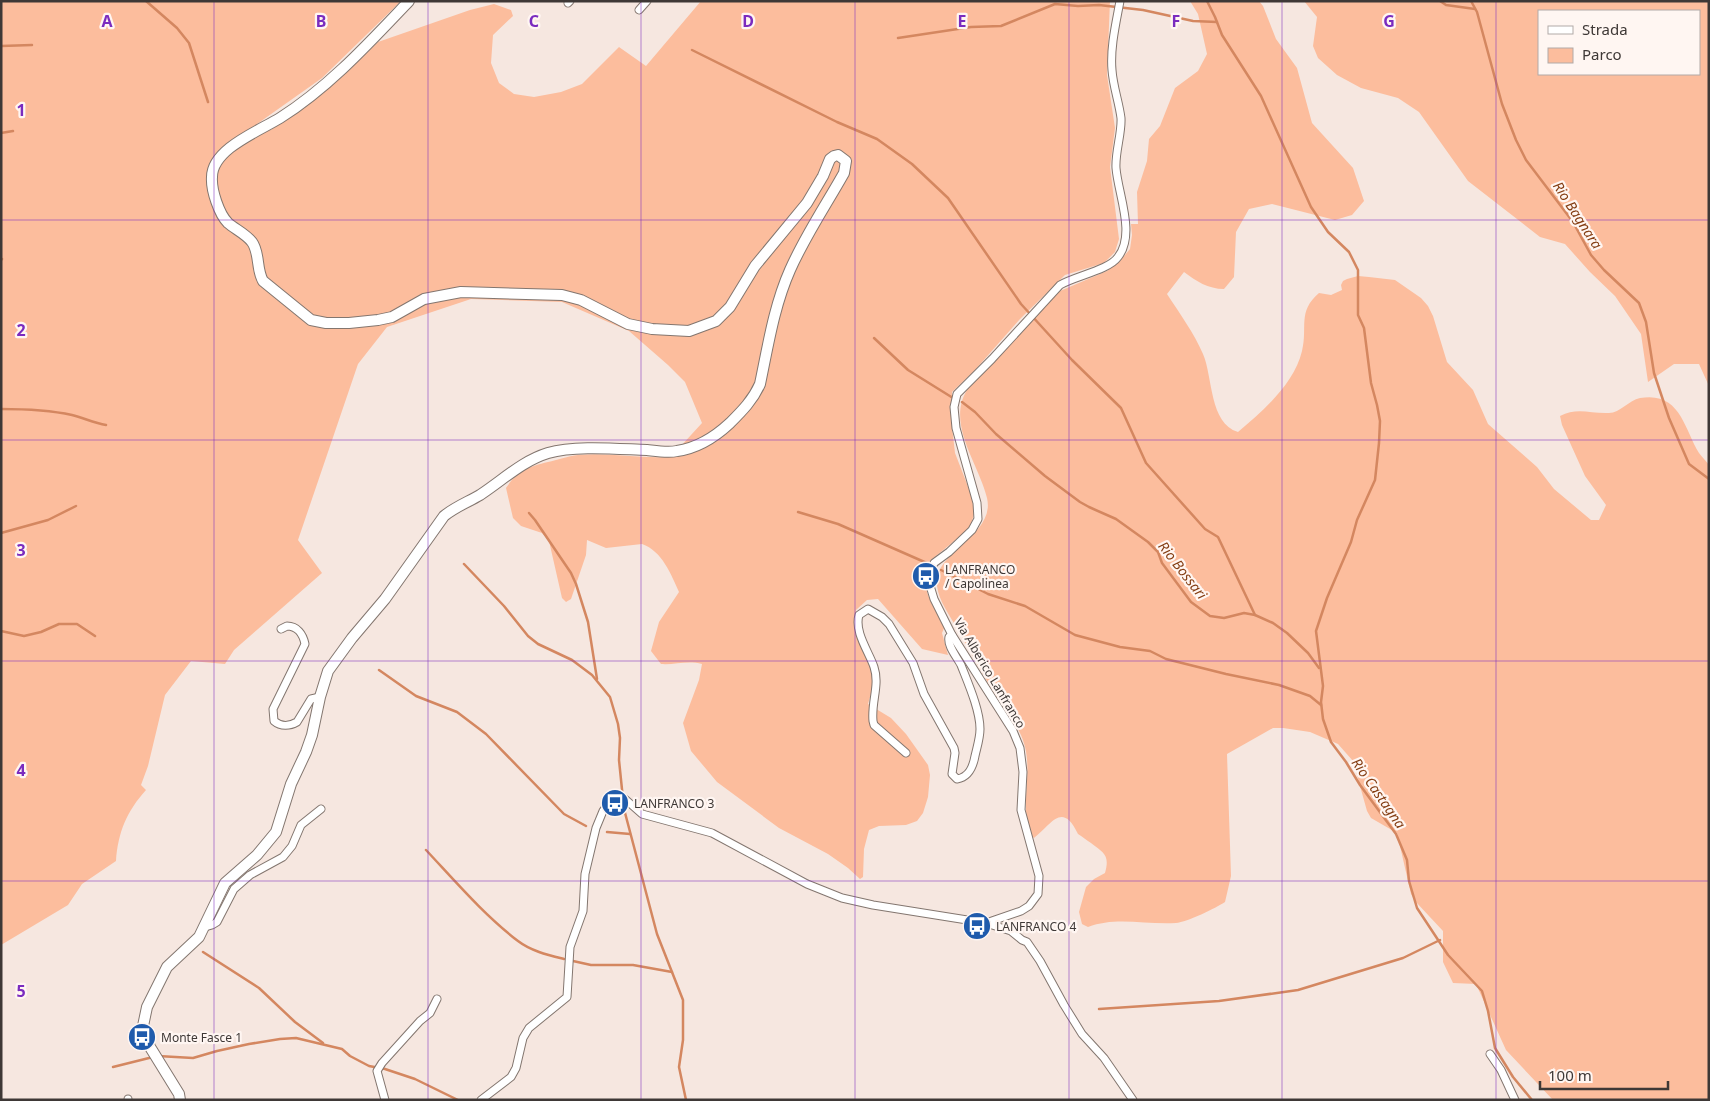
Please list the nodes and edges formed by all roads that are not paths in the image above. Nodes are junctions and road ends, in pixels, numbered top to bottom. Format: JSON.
{"nodes":[{"id":1,"x":409,"y":1,"type":"edge"},
{"id":2,"x":647,"y":1,"type":"edge"},
{"id":3,"x":1120,"y":1,"type":"edge"},
{"id":4,"x":639,"y":10,"type":"dead end"},
{"id":5,"x":281,"y":629,"type":"dead end"},
{"id":6,"x":952,"y":635,"type":"junction"},
{"id":7,"x":320,"y":697,"type":"junction"},
{"id":8,"x":906,"y":753,"type":"dead end"},
{"id":9,"x":321,"y":810,"type":"dead end"},
{"id":10,"x":986,"y":923,"type":"junction"},
{"id":11,"x":205,"y":926,"type":"junction"},
{"id":12,"x":437,"y":998,"type":"dead end"},
{"id":13,"x":1490,"y":1054,"type":"dead end"},
{"id":14,"x":180,"y":1100,"type":"edge"},
{"id":15,"x":385,"y":1100,"type":"edge"},
{"id":16,"x":481,"y":1100,"type":"edge"},
{"id":17,"x":1134,"y":1100,"type":"edge"},
{"id":18,"x":1515,"y":1100,"type":"edge"}],
"edges":[{"from":1,"to":7,"type":"main road"},
{"from":2,"to":4,"type":"street"},
{"from":3,"to":6,"type":"street","name":"Via Alberico Lanfranco"},
{"from":5,"to":7,"type":"street"},
{"from":6,"to":8,"type":"street"},
{"from":6,"to":10,"type":"street","name":"Via Alberico Lanfranco"},
{"from":7,"to":11,"type":"main road"},
{"from":9,"to":11,"type":"street"},
{"from":10,"to":16,"type":"street","name":"Via Alberico Lanfranco"},
{"from":10,"to":17,"type":"street"},
{"from":11,"to":14,"type":"main road"},
{"from":12,"to":15,"type":"street"},
{"from":13,"to":18,"type":"street"}]}
